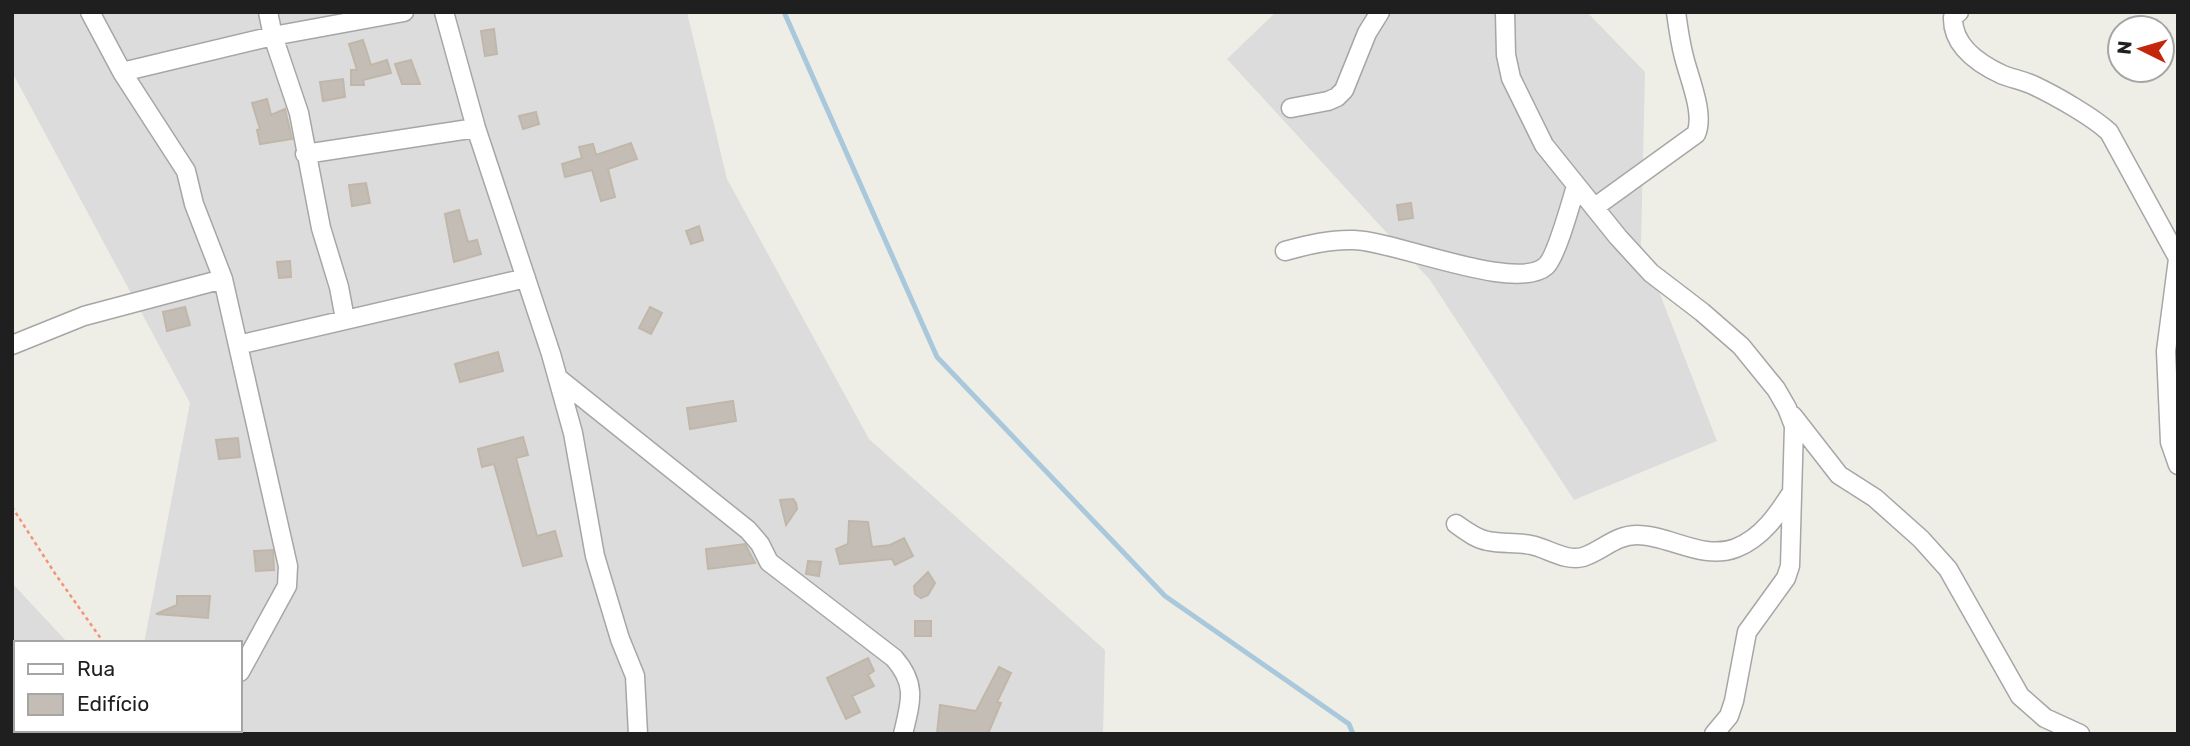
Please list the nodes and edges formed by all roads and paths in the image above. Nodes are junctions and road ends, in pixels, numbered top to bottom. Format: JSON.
{"nodes":[{"id":1,"x":90,"y":12,"type":"edge"},
{"id":2,"x":268,"y":12,"type":"edge"},
{"id":3,"x":404,"y":12,"type":"edge"},
{"id":4,"x":444,"y":12,"type":"edge"},
{"id":5,"x":1380,"y":12,"type":"edge"},
{"id":6,"x":1504,"y":12,"type":"edge"},
{"id":7,"x":1676,"y":12,"type":"edge"},
{"id":8,"x":1959,"y":12,"type":"edge"},
{"id":9,"x":273,"y":36,"type":"junction"},
{"id":10,"x":122,"y":72,"type":"junction"},
{"id":11,"x":1291,"y":108,"type":"dead end"},
{"id":12,"x":477,"y":128,"type":"junction"},
{"id":13,"x":306,"y":154,"type":"junction"},
{"id":14,"x":1576,"y":186,"type":"junction"},
{"id":15,"x":1595,"y":206,"type":"junction"},
{"id":16,"x":1285,"y":251,"type":"dead end"},
{"id":17,"x":2178,"y":258,"type":"edge"},
{"id":18,"x":526,"y":278,"type":"junction"},
{"id":19,"x":223,"y":279,"type":"junction"},
{"id":20,"x":345,"y":319,"type":"junction"},
{"id":21,"x":12,"y":345,"type":"edge"},
{"id":22,"x":239,"y":345,"type":"junction"},
{"id":23,"x":2172,"y":350,"type":"edge"},
{"id":24,"x":558,"y":379,"type":"junction"},
{"id":25,"x":1787,"y":408,"type":"junction"},
{"id":26,"x":2178,"y":465,"type":"edge"},
{"id":27,"x":1794,"y":489,"type":"junction"},
{"id":28,"x":12,"y":506,"type":"edge"},
{"id":29,"x":1456,"y":524,"type":"dead end"},
{"id":30,"x":103,"y":641,"type":"edge"},
{"id":31,"x":242,"y":668,"type":"edge"},
{"id":32,"x":638,"y":734,"type":"edge"},
{"id":33,"x":903,"y":734,"type":"edge"},
{"id":34,"x":1714,"y":734,"type":"edge"},
{"id":35,"x":2080,"y":734,"type":"edge"}],
"edges":[{"from":1,"to":10,"type":"street"},
{"from":2,"to":9,"type":"street"},
{"from":3,"to":9,"type":"street"},
{"from":4,"to":12,"type":"street"},
{"from":5,"to":11,"type":"street"},
{"from":6,"to":14,"type":"street"},
{"from":7,"to":15,"type":"street"},
{"from":8,"to":17,"type":"street"},
{"from":9,"to":10,"type":"street"},
{"from":9,"to":13,"type":"street"},
{"from":10,"to":19,"type":"street"},
{"from":12,"to":13,"type":"street"},
{"from":12,"to":18,"type":"street"},
{"from":13,"to":20,"type":"street"},
{"from":14,"to":15,"type":"street"},
{"from":14,"to":16,"type":"street"},
{"from":15,"to":25,"type":"street"},
{"from":17,"to":23,"type":"street"},
{"from":18,"to":20,"type":"street"},
{"from":18,"to":24,"type":"street"},
{"from":19,"to":21,"type":"street"},
{"from":19,"to":22,"type":"street"},
{"from":20,"to":22,"type":"street"},
{"from":22,"to":31,"type":"street"},
{"from":23,"to":26,"type":"street"},
{"from":24,"to":32,"type":"street"},
{"from":24,"to":33,"type":"street"},
{"from":25,"to":27,"type":"street"},
{"from":25,"to":35,"type":"street"},
{"from":27,"to":29,"type":"street"},
{"from":27,"to":34,"type":"street"},
{"from":28,"to":30,"type":"path"}]}
